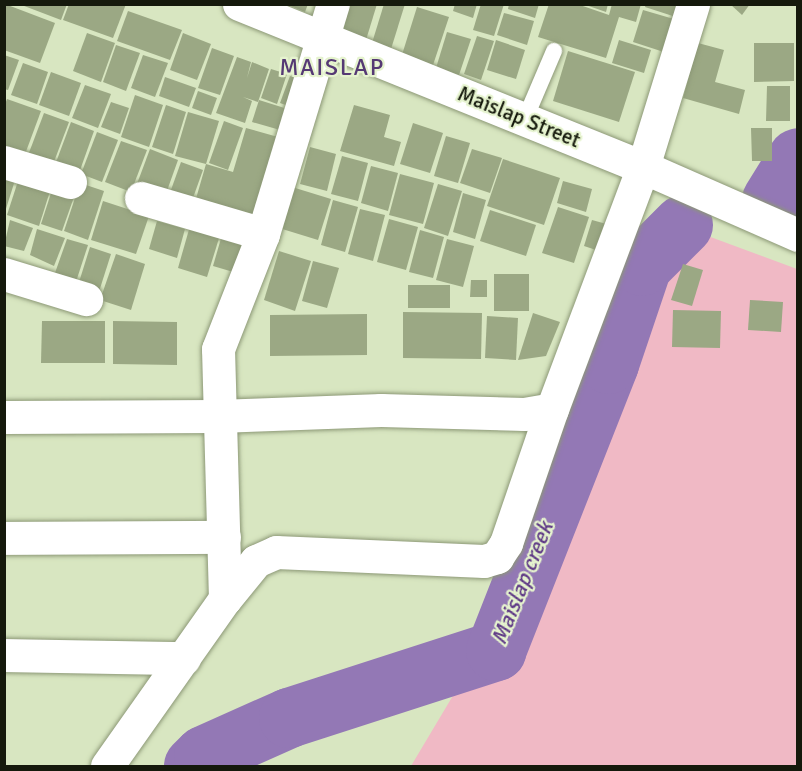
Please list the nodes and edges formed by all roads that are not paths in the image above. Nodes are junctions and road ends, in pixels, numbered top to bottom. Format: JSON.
{"nodes":[{"id":1,"x":238,"y":4,"type":"edge"},
{"id":2,"x":333,"y":4,"type":"edge"},
{"id":3,"x":693,"y":4,"type":"edge"},
{"id":4,"x":322,"y":39,"type":"junction"},
{"id":5,"x":554,"y":51,"type":"dead end"},
{"id":6,"x":525,"y":119,"type":"junction"},
{"id":7,"x":4,"y":162,"type":"edge"},
{"id":8,"x":643,"y":167,"type":"junction"},
{"id":9,"x":70,"y":182,"type":"dead end"},
{"id":10,"x":141,"y":198,"type":"dead end"},
{"id":11,"x":263,"y":234,"type":"junction"},
{"id":12,"x":798,"y":234,"type":"edge"},
{"id":13,"x":4,"y":274,"type":"edge"},
{"id":14,"x":86,"y":299,"type":"dead end"},
{"id":15,"x":552,"y":409,"type":"junction"},
{"id":16,"x":218,"y":416,"type":"junction"},
{"id":17,"x":4,"y":417,"type":"edge"},
{"id":18,"x":224,"y":537,"type":"junction"},
{"id":19,"x":4,"y":538,"type":"edge"},
{"id":20,"x":225,"y":599,"type":"junction"},
{"id":21,"x":4,"y":655,"type":"edge"},
{"id":22,"x":184,"y":658,"type":"junction"},
{"id":23,"x":107,"y":766,"type":"edge"}],
"edges":[{"from":1,"to":4,"type":"street","name":"Maislap Street"},
{"from":2,"to":4,"type":"street"},
{"from":3,"to":8,"type":"street"},
{"from":4,"to":6,"type":"street","name":"Maislap Street"},
{"from":4,"to":11,"type":"street"},
{"from":5,"to":6,"type":"lane"},
{"from":6,"to":8,"type":"street","name":"Maislap Street"},
{"from":7,"to":9,"type":"street"},
{"from":8,"to":12,"type":"street","name":"Maislap Street"},
{"from":8,"to":15,"type":"street"},
{"from":10,"to":11,"type":"street"},
{"from":11,"to":16,"type":"street"},
{"from":13,"to":14,"type":"street"},
{"from":15,"to":16,"type":"street"},
{"from":15,"to":20,"type":"street"},
{"from":16,"to":17,"type":"street"},
{"from":16,"to":18,"type":"street"},
{"from":18,"to":19,"type":"street"},
{"from":18,"to":20,"type":"street"},
{"from":20,"to":22,"type":"street"},
{"from":21,"to":22,"type":"street"},
{"from":22,"to":23,"type":"street"}]}
